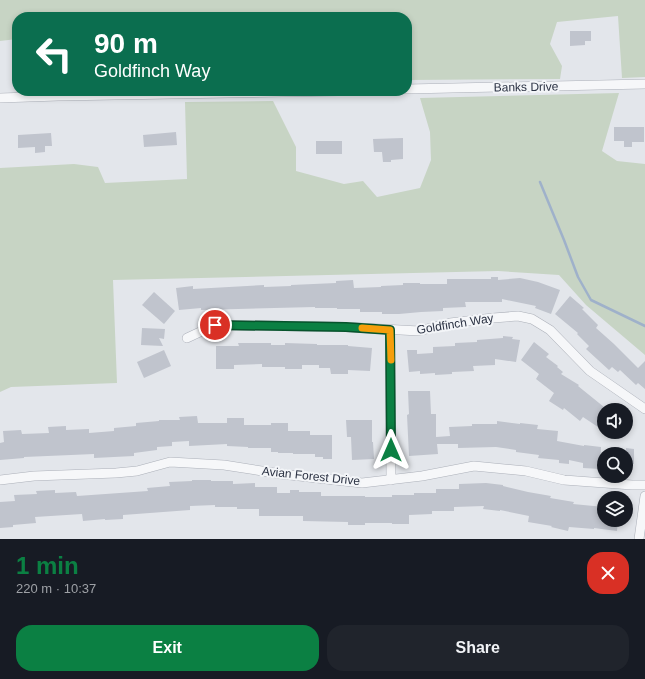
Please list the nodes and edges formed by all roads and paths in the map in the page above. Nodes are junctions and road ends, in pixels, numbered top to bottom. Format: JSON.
{"nodes":[{"id":1,"x":645,"y":84,"type":"edge"},
{"id":2,"x":412,"y":89,"type":"edge"},
{"id":3,"x":44,"y":96,"type":"edge"},
{"id":4,"x":0,"y":98,"type":"edge"},
{"id":5,"x":390,"y":330,"type":"junction"},
{"id":6,"x":188,"y":338,"type":"dead end"},
{"id":7,"x":645,"y":409,"type":"edge"},
{"id":8,"x":0,"y":480,"type":"edge"},
{"id":9,"x":391,"y":480,"type":"junction"},
{"id":10,"x":645,"y":485,"type":"edge"},
{"id":11,"x":645,"y":496,"type":"edge"},
{"id":12,"x":639,"y":539,"type":"edge"}],
"edges":[{"from":1,"to":2,"type":"street","name":"Banks Drive"},
{"from":3,"to":4,"type":"street"},
{"from":5,"to":6,"type":"street","name":"Goldfinch Way"},
{"from":5,"to":7,"type":"street","name":"Goldfinch Way"},
{"from":5,"to":9,"type":"street"},
{"from":8,"to":9,"type":"street","name":"Avian Forest Drive"},
{"from":9,"to":10,"type":"street","name":"Avian Forest Drive"},
{"from":11,"to":12,"type":"street"}]}
